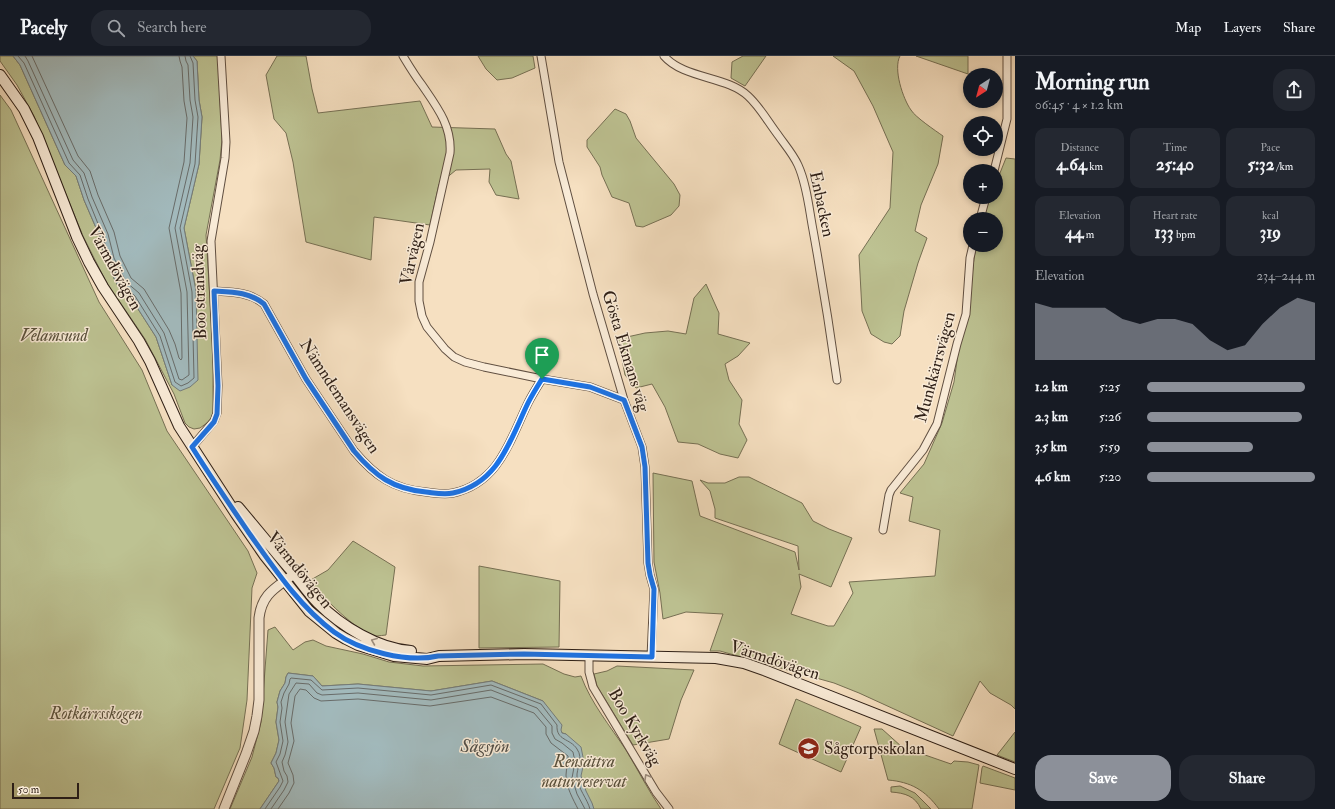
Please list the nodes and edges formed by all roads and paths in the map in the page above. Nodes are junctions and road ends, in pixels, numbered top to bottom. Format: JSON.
{"nodes":[{"id":1,"x":221,"y":56,"type":"edge"},
{"id":2,"x":403,"y":56,"type":"edge"},
{"id":3,"x":541,"y":56,"type":"edge"},
{"id":4,"x":664,"y":56,"type":"edge"},
{"id":5,"x":1007,"y":56,"type":"edge"},
{"id":6,"x":0,"y":76,"type":"edge"},
{"id":7,"x":996,"y":164,"type":"edge"},
{"id":8,"x":971,"y":252,"type":"edge"},
{"id":9,"x":214,"y":291,"type":"junction"},
{"id":10,"x":542,"y":379,"type":"junction"},
{"id":11,"x":837,"y":380,"type":"dead end"},
{"id":12,"x":624,"y":400,"type":"junction"},
{"id":13,"x":194,"y":450,"type":"junction"},
{"id":14,"x":883,"y":530,"type":"dead end"},
{"id":15,"x":294,"y":574,"type":"junction"},
{"id":16,"x":285,"y":581,"type":"junction"},
{"id":17,"x":589,"y":655,"type":"junction"},
{"id":18,"x":438,"y":656,"type":"junction"},
{"id":19,"x":652,"y":657,"type":"junction"},
{"id":20,"x":1015,"y":769,"type":"edge"},
{"id":21,"x":224,"y":809,"type":"edge"},
{"id":22,"x":669,"y":809,"type":"edge"}],
"edges":[{"from":1,"to":9,"type":"street","name":"Boo strandväg"},
{"from":2,"to":10,"type":"street","name":"Vårvägen"},
{"from":3,"to":12,"type":"street","name":"Gösta Ekmans väg"},
{"from":4,"to":11,"type":"street","name":"Enbacken"},
{"from":5,"to":7,"type":"street"},
{"from":6,"to":13,"type":"main road","name":"Värmdövägen"},
{"from":8,"to":14,"type":"street","name":"Munkkärrsvägen"},
{"from":9,"to":10,"type":"street","name":"Nämndemansvägen"},
{"from":9,"to":13,"type":"street","name":"Boo strandväg"},
{"from":10,"to":12,"type":"street","name":"Vårvägen"},
{"from":12,"to":19,"type":"street","name":"Gösta Ekmans väg"},
{"from":13,"to":15,"type":"main road","name":"Värmdövägen"},
{"from":13,"to":16,"type":"main road","name":"Värmdövägen"},
{"from":15,"to":16,"type":"street"},
{"from":18,"to":15,"type":"main road","name":"Värmdövägen","one_way":true},
{"from":16,"to":18,"type":"main road","name":"Värmdövägen"},
{"from":16,"to":21,"type":"street"},
{"from":17,"to":18,"type":"main road","name":"Värmdövägen"},
{"from":17,"to":19,"type":"main road","name":"Värmdövägen"},
{"from":22,"to":17,"type":"street","name":"Boo Kyrkväg","one_way":true},
{"from":19,"to":20,"type":"main road","name":"Värmdövägen"}]}
